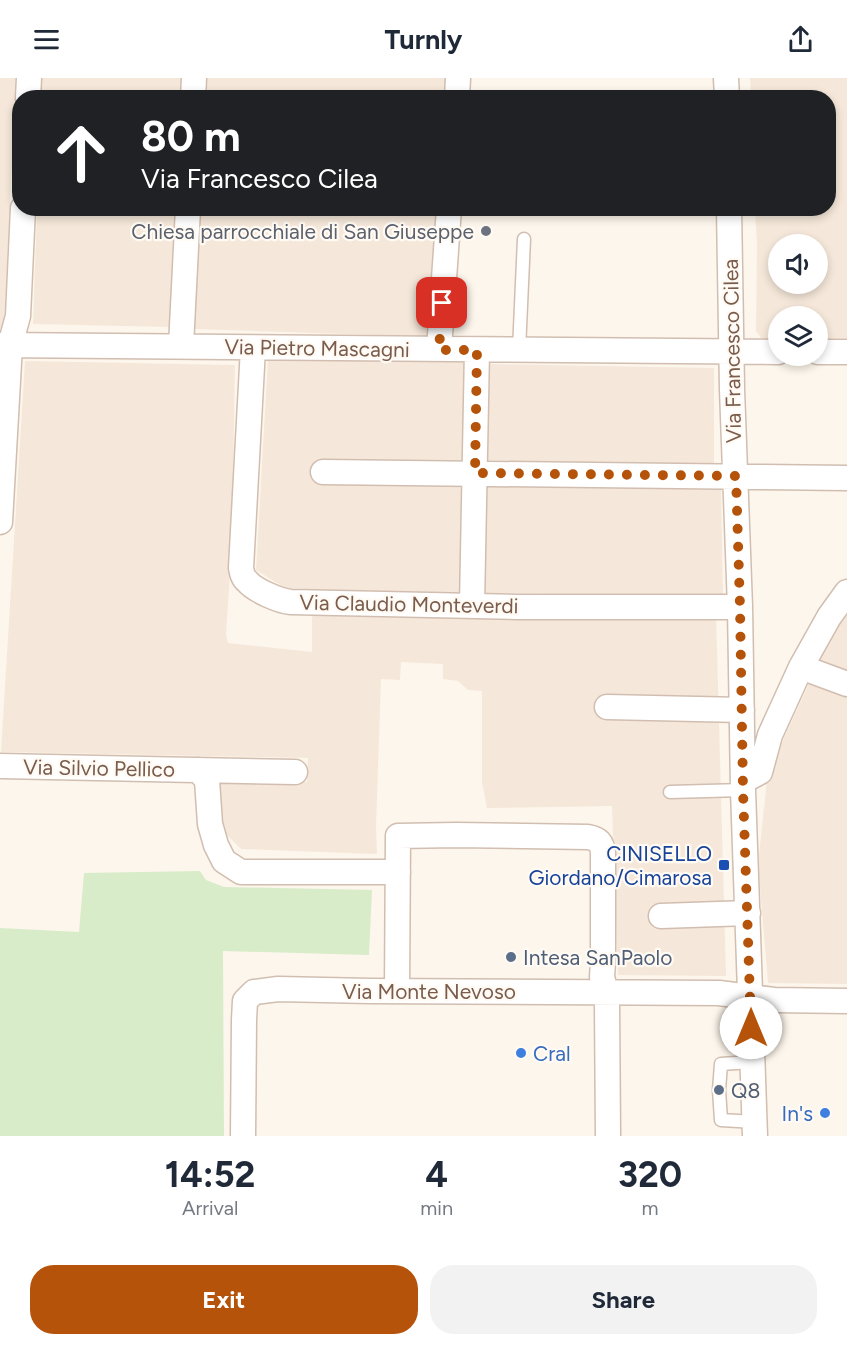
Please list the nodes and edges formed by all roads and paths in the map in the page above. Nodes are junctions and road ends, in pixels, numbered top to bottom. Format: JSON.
{"nodes":[{"id":1,"x":23,"y":216,"type":"edge"},
{"id":2,"x":188,"y":216,"type":"edge"},
{"id":3,"x":448,"y":216,"type":"edge"},
{"id":4,"x":729,"y":216,"type":"edge"},
{"id":5,"x":524,"y":239,"type":"dead end"},
{"id":6,"x":5,"y":345,"type":"edge"},
{"id":7,"x":181,"y":346,"type":"junction"},
{"id":8,"x":253,"y":348,"type":"junction"},
{"id":9,"x":439,"y":350,"type":"junction"},
{"id":10,"x":477,"y":350,"type":"junction"},
{"id":11,"x":519,"y":350,"type":"junction"},
{"id":12,"x":732,"y":352,"type":"junction"},
{"id":13,"x":768,"y":352,"type":"edge"},
{"id":14,"x":828,"y":352,"type":"edge"},
{"id":15,"x":847,"y":352,"type":"edge"},
{"id":16,"x":323,"y":472,"type":"dead end"},
{"id":17,"x":475,"y":473,"type":"junction"},
{"id":18,"x":736,"y":476,"type":"junction"},
{"id":19,"x":847,"y":478,"type":"edge"},
{"id":20,"x":0,"y":522,"type":"edge"},
{"id":21,"x":847,"y":592,"type":"edge"},
{"id":22,"x":472,"y":606,"type":"junction"},
{"id":23,"x":740,"y":607,"type":"junction"},
{"id":24,"x":801,"y":667,"type":"junction"},
{"id":25,"x":847,"y":684,"type":"edge"},
{"id":26,"x":607,"y":707,"type":"dead end"},
{"id":27,"x":742,"y":710,"type":"junction"},
{"id":28,"x":0,"y":766,"type":"edge"},
{"id":29,"x":198,"y":770,"type":"junction"},
{"id":30,"x":295,"y":772,"type":"dead end"},
{"id":31,"x":743,"y":785,"type":"junction"},
{"id":32,"x":670,"y":792,"type":"dead end"},
{"id":33,"x":398,"y":872,"type":"junction"},
{"id":34,"x":748,"y":913,"type":"junction"},
{"id":35,"x":661,"y":915,"type":"dead end"},
{"id":36,"x":397,"y":991,"type":"junction"},
{"id":37,"x":606,"y":992,"type":"junction"},
{"id":38,"x":751,"y":997,"type":"junction"},
{"id":39,"x":847,"y":1002,"type":"edge"},
{"id":40,"x":752,"y":1062,"type":"junction"},
{"id":41,"x":755,"y":1129,"type":"edge"},
{"id":42,"x":243,"y":1136,"type":"edge"},
{"id":43,"x":608,"y":1136,"type":"edge"}],
"edges":[{"from":1,"to":6,"type":"street"},
{"from":2,"to":7,"type":"street"},
{"from":3,"to":9,"type":"street"},
{"from":4,"to":12,"type":"street","name":"Via Francesco Cilea"},
{"from":5,"to":11,"type":"lane"},
{"from":6,"to":7,"type":"street","name":"Via Pietro Mascagni"},
{"from":6,"to":20,"type":"street"},
{"from":7,"to":8,"type":"street","name":"Via Pietro Mascagni"},
{"from":8,"to":9,"type":"street","name":"Via Pietro Mascagni"},
{"from":8,"to":22,"type":"street","name":"Via Claudio Monteverdi"},
{"from":9,"to":10,"type":"street","name":"Via Pietro Mascagni"},
{"from":10,"to":11,"type":"street","name":"Via Pietro Mascagni"},
{"from":10,"to":17,"type":"street"},
{"from":11,"to":12,"type":"street","name":"Via Pietro Mascagni"},
{"from":12,"to":13,"type":"street","name":"Via Pietro Mascagni"},
{"from":12,"to":18,"type":"street","name":"Via Francesco Cilea"},
{"from":14,"to":15,"type":"street"},
{"from":16,"to":17,"type":"street"},
{"from":17,"to":18,"type":"street"},
{"from":17,"to":22,"type":"street"},
{"from":18,"to":19,"type":"street"},
{"from":18,"to":23,"type":"street","name":"Via Francesco Cilea"},
{"from":21,"to":24,"type":"street"},
{"from":22,"to":23,"type":"street","name":"Via Claudio Monteverdi"},
{"from":23,"to":27,"type":"street","name":"Via Francesco Cilea"},
{"from":24,"to":25,"type":"street"},
{"from":24,"to":31,"type":"street"},
{"from":26,"to":27,"type":"street"},
{"from":27,"to":31,"type":"street","name":"Via Francesco Cilea"},
{"from":28,"to":29,"type":"street","name":"Via Silvio Pellico"},
{"from":29,"to":30,"type":"street","name":"Via Silvio Pellico"},
{"from":29,"to":33,"type":"street","name":"Via Silvio Pellico"},
{"from":31,"to":32,"type":"lane"},
{"from":31,"to":34,"type":"street","name":"Via Francesco Cilea"},
{"from":33,"to":36,"type":"street"},
{"from":33,"to":37,"type":"street"},
{"from":34,"to":35,"type":"street"},
{"from":34,"to":38,"type":"street","name":"Via Francesco Cilea"},
{"from":36,"to":37,"type":"street","name":"Via Monte Nevoso"},
{"from":36,"to":42,"type":"street","name":"Via Monte Nevoso"},
{"from":37,"to":38,"type":"street","name":"Via Monte Nevoso"},
{"from":37,"to":43,"type":"street"},
{"from":38,"to":39,"type":"street","name":"Via Monte Nevoso"},
{"from":38,"to":40,"type":"street","name":"Via Francesco Cilea"},
{"from":40,"to":41,"type":"street","name":"Via Francesco Cilea"},
{"from":40,"to":41,"type":"lane"}]}
